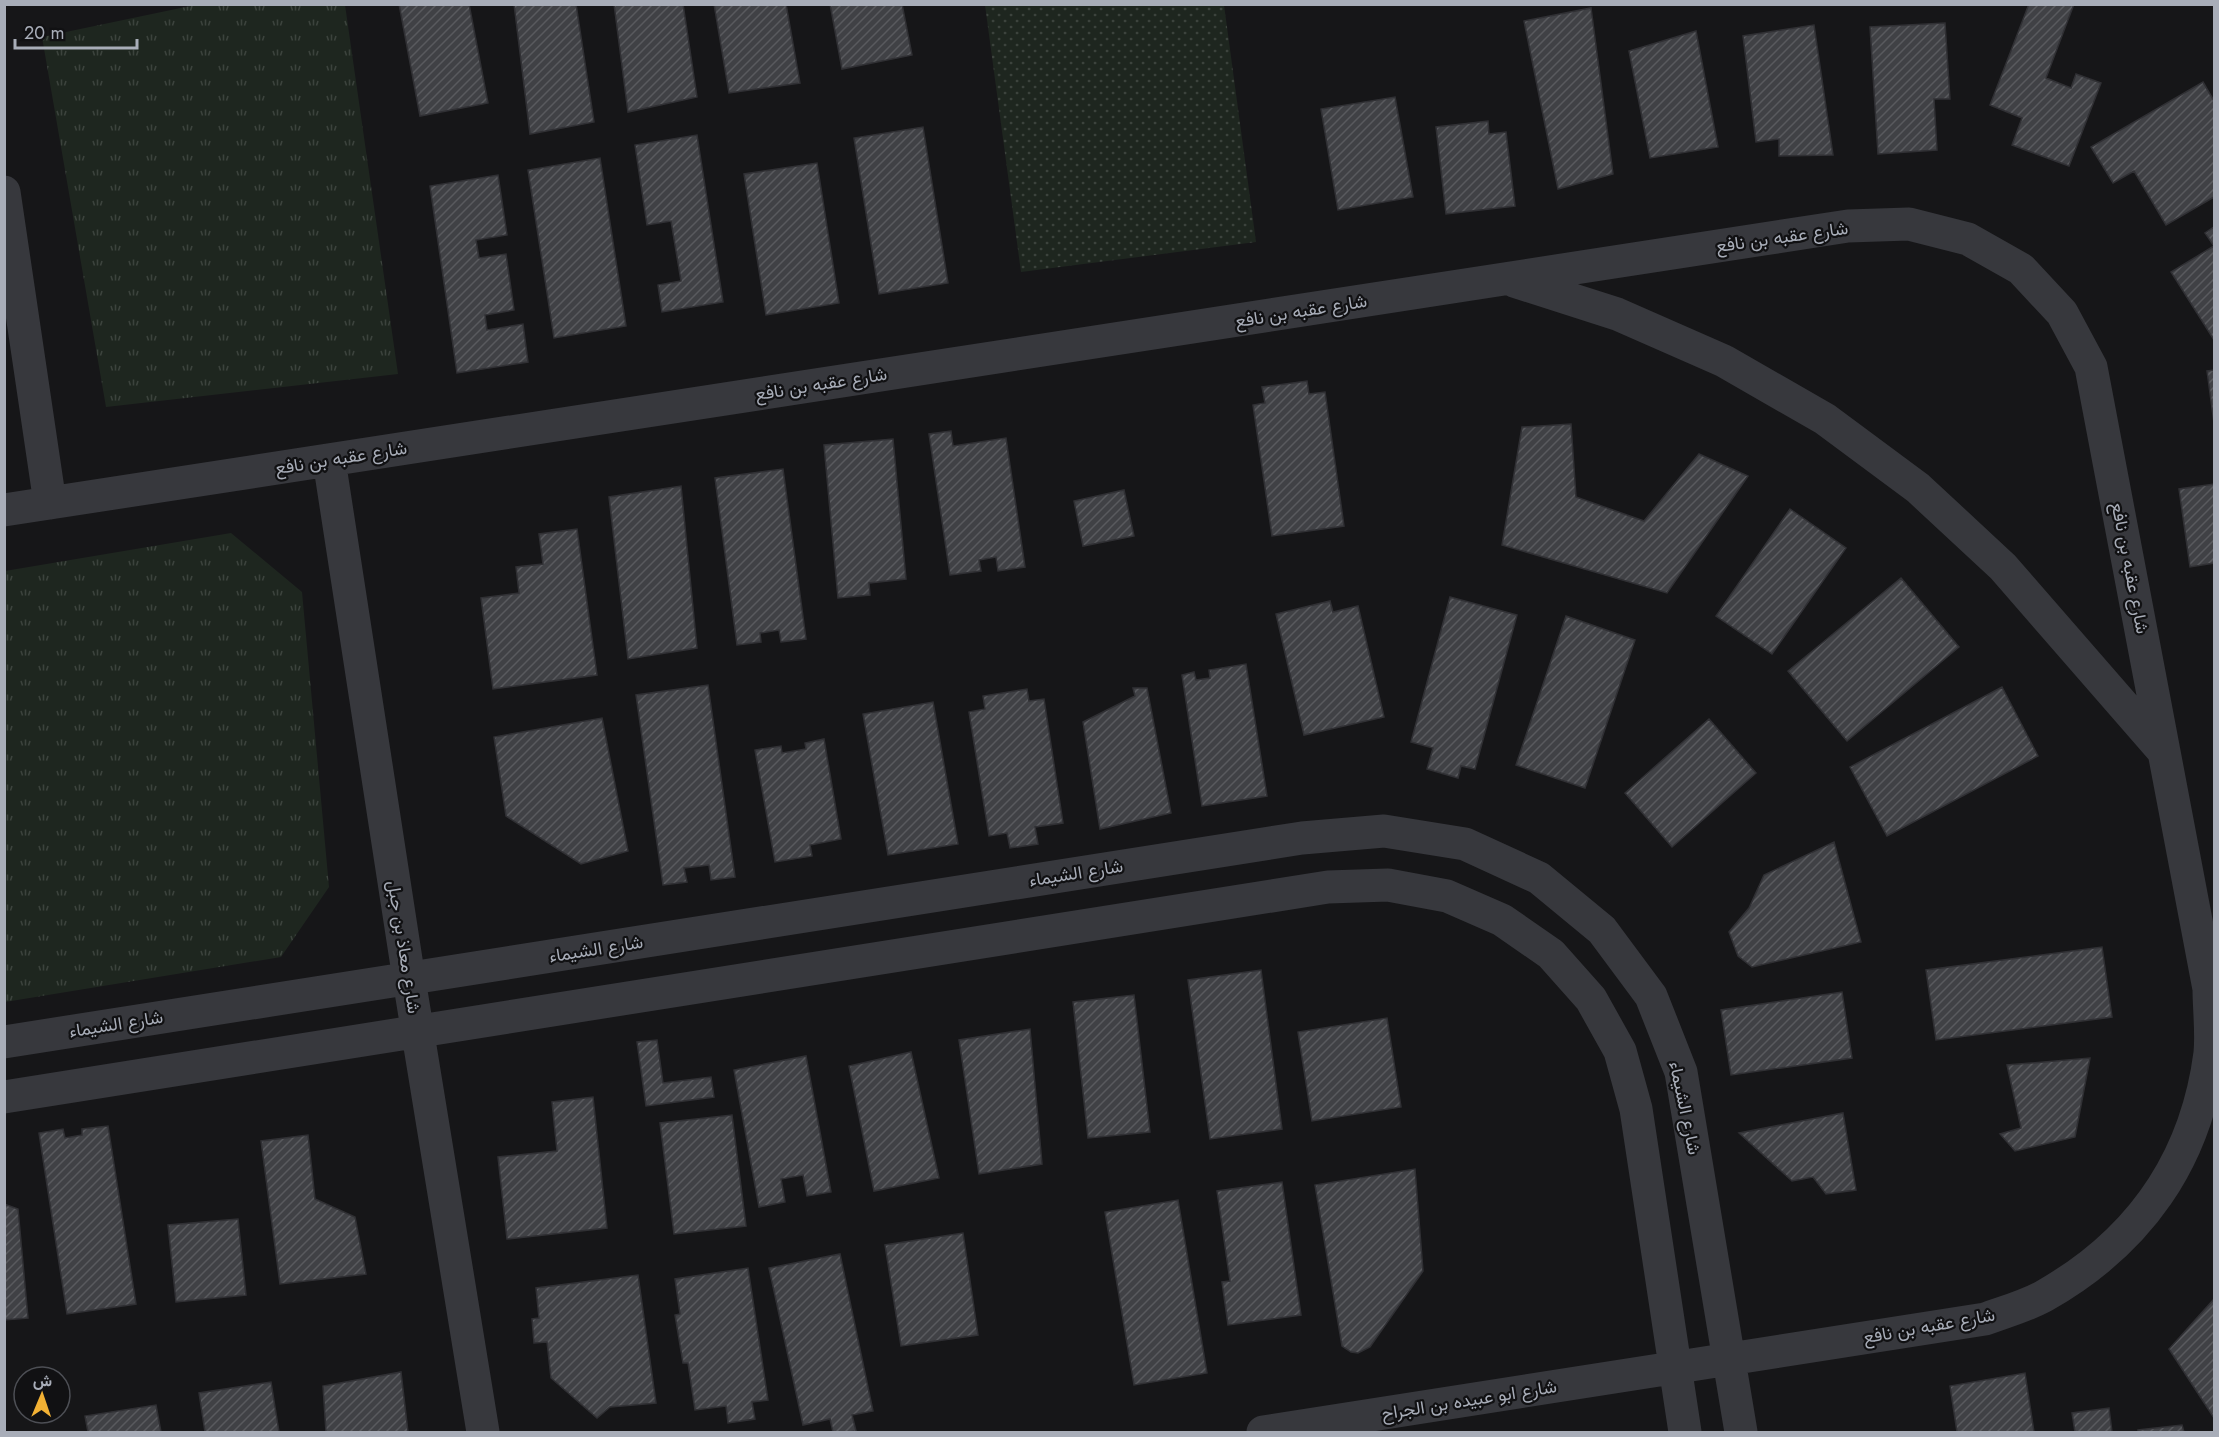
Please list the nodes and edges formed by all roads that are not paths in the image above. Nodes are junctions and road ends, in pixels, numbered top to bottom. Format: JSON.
{"nodes":[{"id":1,"x":4,"y":192,"type":"edge"},
{"id":2,"x":1506,"y":279,"type":"junction"},
{"id":3,"x":330,"y":460,"type":"junction"},
{"id":4,"x":50,"y":503,"type":"junction"},
{"id":5,"x":4,"y":510,"type":"edge"},
{"id":6,"x":2164,"y":753,"type":"junction"},
{"id":7,"x":409,"y":979,"type":"junction"},
{"id":8,"x":417,"y":1032,"type":"junction"},
{"id":9,"x":4,"y":1042,"type":"edge"},
{"id":10,"x":4,"y":1097,"type":"edge"},
{"id":11,"x":1729,"y":1359,"type":"junction"},
{"id":12,"x":1674,"y":1367,"type":"junction"},
{"id":13,"x":483,"y":1432,"type":"edge"},
{"id":14,"x":1263,"y":1432,"type":"edge"},
{"id":15,"x":1685,"y":1432,"type":"edge"},
{"id":16,"x":1741,"y":1432,"type":"edge"}],
"edges":[{"from":1,"to":4,"type":"street"},
{"from":2,"to":3,"type":"street","name":"شارع عقبه بن نافع"},
{"from":2,"to":6,"type":"street"},
{"from":2,"to":6,"type":"street","name":"شارع عقبه بن نافع"},
{"from":3,"to":4,"type":"street","name":"شارع عقبه بن نافع"},
{"from":3,"to":7,"type":"street","name":"شارع معاذ بن جبل"},
{"from":4,"to":5,"type":"street","name":"شارع عقبه بن نافع"},
{"from":6,"to":11,"type":"street","name":"شارع عقبه بن نافع"},
{"from":7,"to":8,"type":"street","name":"شارع معاذ بن جبل"},
{"from":7,"to":9,"type":"street","name":"شارع الشيماء"},
{"from":7,"to":11,"type":"street","name":"شارع الشيماء"},
{"from":8,"to":10,"type":"street"},
{"from":8,"to":12,"type":"street"},
{"from":8,"to":13,"type":"street","name":"شارع معاذ بن جبل"},
{"from":11,"to":12,"type":"street","name":"شارع عقبه بن نافع"},
{"from":11,"to":16,"type":"street","name":"شارع الشيماء"},
{"from":12,"to":14,"type":"street","name":"شارع ابو عبيده بن الجراح"},
{"from":12,"to":15,"type":"street"}]}
